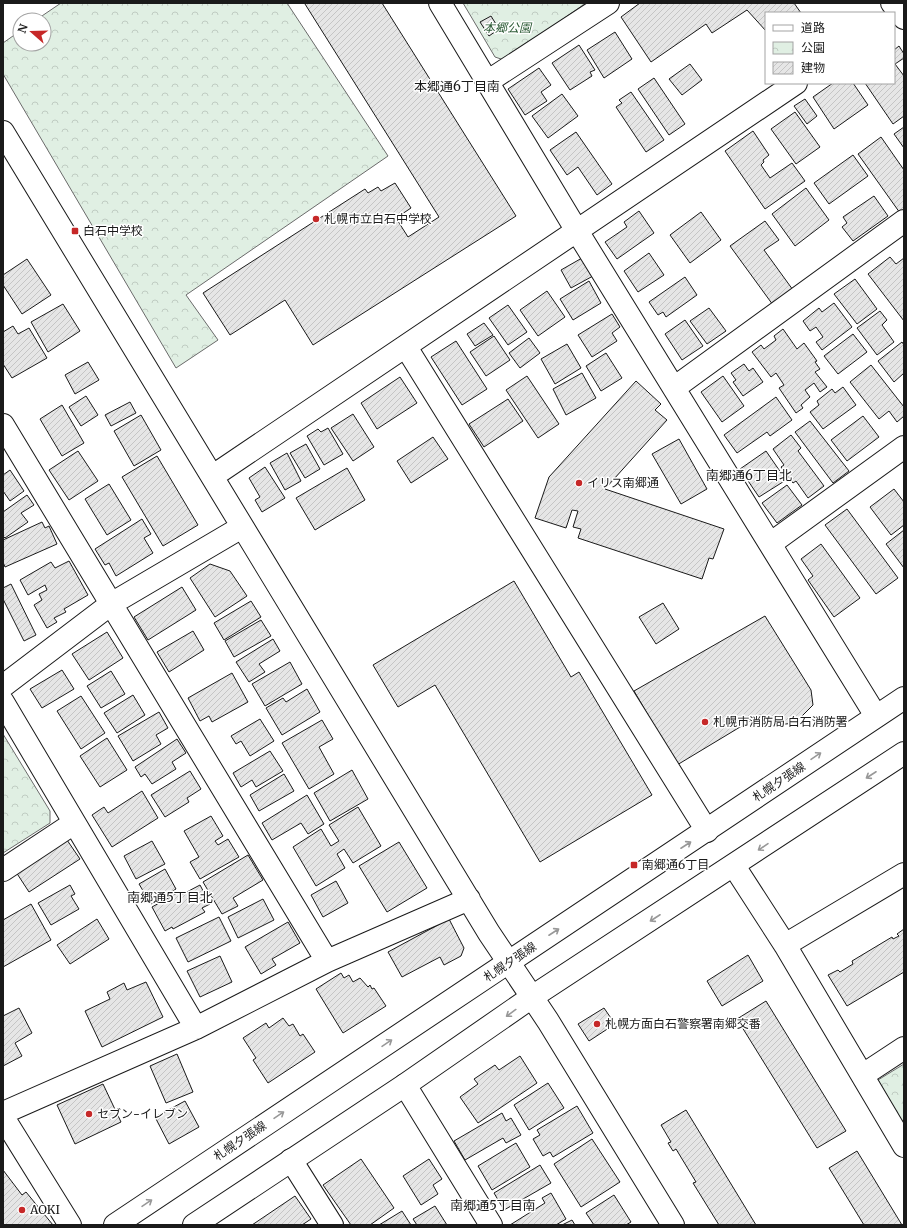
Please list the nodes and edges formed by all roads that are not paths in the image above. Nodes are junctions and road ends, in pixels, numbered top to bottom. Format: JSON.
{"nodes":[{"id":1,"x":440,"y":3,"type":"edge"},
{"id":2,"x":608,"y":3,"type":"edge"},
{"id":3,"x":487,"y":82,"type":"junction"},
{"id":4,"x":795,"y":84,"type":"edge"},
{"id":5,"x":3,"y":132,"type":"edge"},
{"id":6,"x":904,"y":221,"type":"edge"},
{"id":7,"x":577,"y":231,"type":"junction"},
{"id":8,"x":406,"y":346,"type":"junction"},
{"id":9,"x":674,"y":388,"type":"junction"},
{"id":10,"x":3,"y":425,"type":"edge"},
{"id":11,"x":904,"y":447,"type":"edge"},
{"id":12,"x":10,"y":455,"type":"edge"},
{"id":13,"x":213,"y":476,"type":"junction"},
{"id":14,"x":242,"y":528,"type":"junction"},
{"id":15,"x":770,"y":544,"type":"junction"},
{"id":16,"x":111,"y":604,"type":"junction"},
{"id":17,"x":3,"y":686,"type":"edge"},
{"id":18,"x":904,"y":698,"type":"edge"},
{"id":19,"x":3,"y":702,"type":"edge"},
{"id":20,"x":876,"y":716,"type":"junction"},
{"id":21,"x":904,"y":753,"type":"edge"},
{"id":22,"x":74,"y":822,"type":"junction"},
{"id":23,"x":706,"y":831,"type":"junction"},
{"id":24,"x":734,"y":866,"type":"junction"},
{"id":25,"x":3,"y":870,"type":"edge"},
{"id":26,"x":904,"y":874,"type":"edge"},
{"id":27,"x":470,"y":899,"type":"junction"},
{"id":28,"x":784,"y":945,"type":"junction"},
{"id":29,"x":327,"y":961,"type":"junction"},
{"id":30,"x":510,"y":962,"type":"junction"},
{"id":31,"x":532,"y":998,"type":"junction"},
{"id":32,"x":196,"y":1028,"type":"junction"},
{"id":33,"x":904,"y":1048,"type":"edge"},
{"id":34,"x":862,"y":1075,"type":"junction"},
{"id":35,"x":405,"y":1085,"type":"junction"},
{"id":36,"x":3,"y":1113,"type":"edge"},
{"id":37,"x":3,"y":1117,"type":"edge"},
{"id":38,"x":904,"y":1146,"type":"edge"},
{"id":39,"x":291,"y":1160,"type":"junction"},
{"id":40,"x":70,"y":1225,"type":"edge"},
{"id":41,"x":115,"y":1225,"type":"edge"},
{"id":42,"x":194,"y":1225,"type":"edge"},
{"id":43,"x":332,"y":1225,"type":"edge"},
{"id":44,"x":491,"y":1225,"type":"edge"},
{"id":45,"x":673,"y":1225,"type":"edge"}],
"edges":[{"from":1,"to":3,"type":"street"},
{"from":2,"to":3,"type":"street"},
{"from":3,"to":7,"type":"street"},
{"from":4,"to":7,"type":"street"},
{"from":5,"to":13,"type":"street"},
{"from":6,"to":9,"type":"street"},
{"from":7,"to":8,"type":"street"},
{"from":7,"to":9,"type":"street"},
{"from":8,"to":13,"type":"street"},
{"from":8,"to":23,"type":"street"},
{"from":9,"to":15,"type":"street"},
{"from":10,"to":12,"type":"street"},
{"from":11,"to":15,"type":"street"},
{"from":12,"to":16,"type":"street"},
{"from":13,"to":14,"type":"street"},
{"from":14,"to":16,"type":"street"},
{"from":14,"to":27,"type":"street"},
{"from":15,"to":20,"type":"street"},
{"from":16,"to":17,"type":"street"},
{"from":16,"to":29,"type":"street"},
{"from":18,"to":20,"type":"street","name":"札幌夕張線"},
{"from":19,"to":22,"type":"street"},
{"from":23,"to":20,"type":"street","name":"札幌夕張線","one_way":true},
{"from":21,"to":24,"type":"street","one_way":true},
{"from":22,"to":25,"type":"street"},
{"from":22,"to":32,"type":"street"},
{"from":30,"to":23,"type":"street","name":"札幌夕張線","one_way":true},
{"from":24,"to":28,"type":"street"},
{"from":24,"to":31,"type":"street","one_way":true},
{"from":26,"to":28,"type":"street"},
{"from":27,"to":29,"type":"street"},
{"from":27,"to":30,"type":"street"},
{"from":28,"to":34,"type":"street"},
{"from":29,"to":32,"type":"street"},
{"from":30,"to":31,"type":"street"},
{"from":41,"to":30,"type":"street","name":"札幌夕張線","one_way":true},
{"from":31,"to":35,"type":"street","one_way":true},
{"from":31,"to":45,"type":"street"},
{"from":32,"to":36,"type":"street"},
{"from":33,"to":34,"type":"street"},
{"from":34,"to":38,"type":"street"},
{"from":35,"to":39,"type":"street"},
{"from":35,"to":44,"type":"street"},
{"from":37,"to":40,"type":"street"},
{"from":39,"to":42,"type":"street"},
{"from":39,"to":43,"type":"street"}]}
